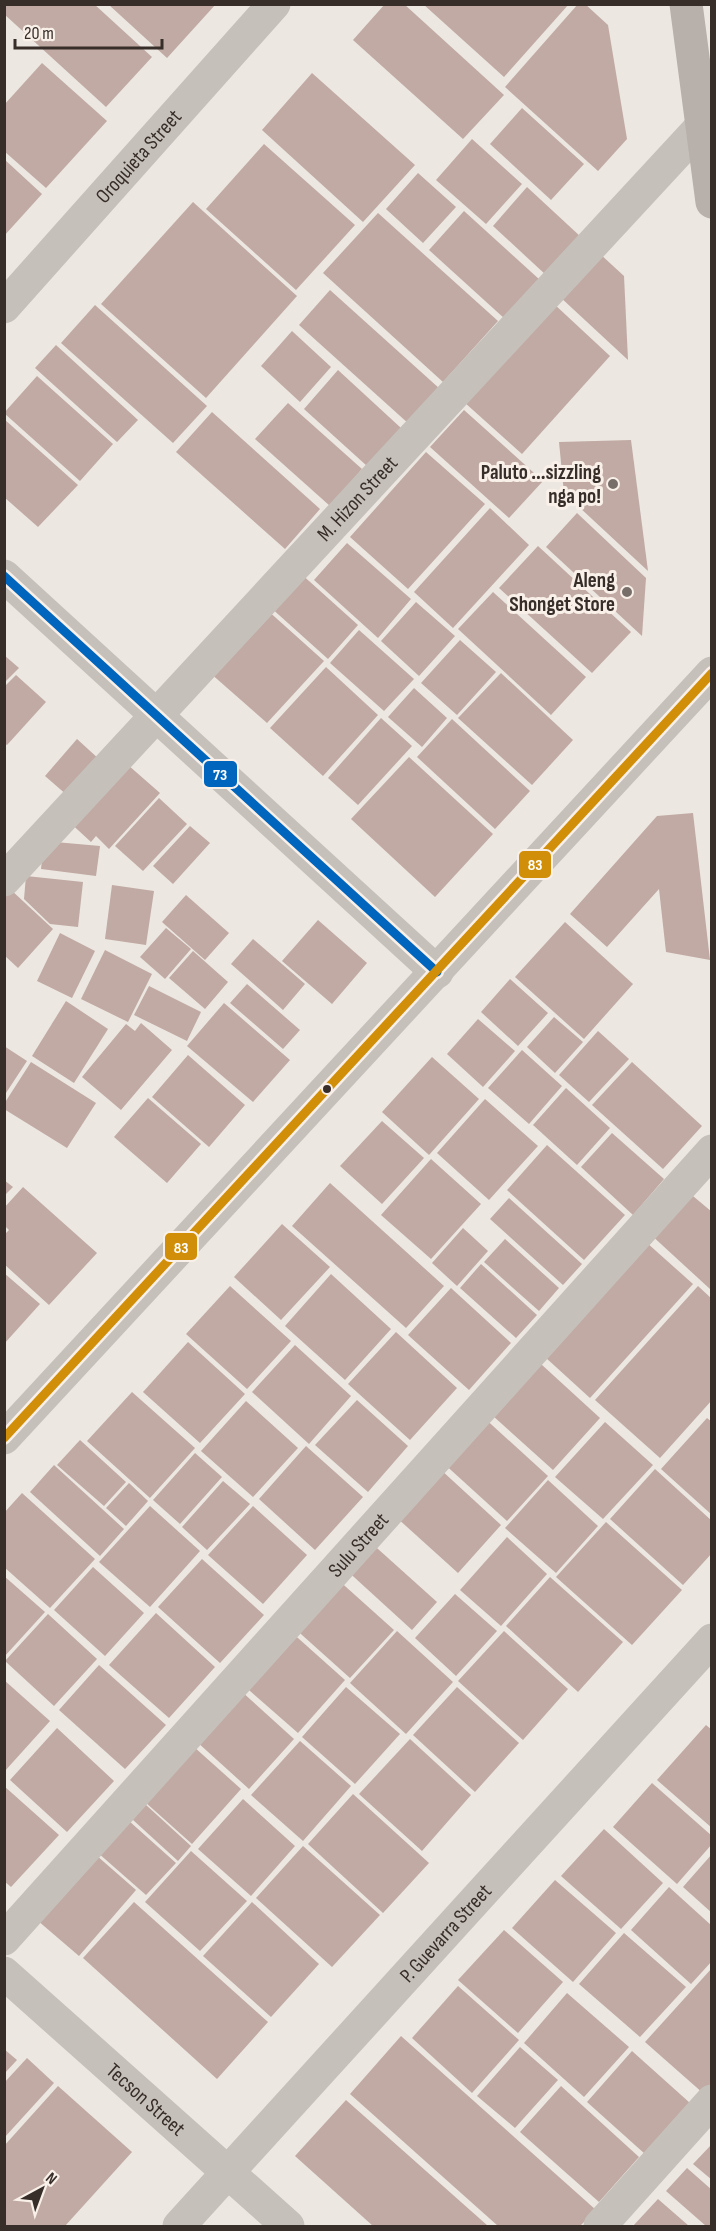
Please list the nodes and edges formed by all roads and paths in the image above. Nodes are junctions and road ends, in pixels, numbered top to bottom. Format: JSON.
{"nodes":[{"id":1,"x":274,"y":4,"type":"edge"},
{"id":2,"x":686,"y":4,"type":"edge"},
{"id":3,"x":707,"y":120,"type":"edge"},
{"id":4,"x":711,"y":202,"type":"edge"},
{"id":5,"x":4,"y":307,"type":"edge"},
{"id":6,"x":4,"y":576,"type":"edge"},
{"id":7,"x":711,"y":673,"type":"edge"},
{"id":8,"x":157,"y":715,"type":"junction"},
{"id":9,"x":4,"y":880,"type":"edge"},
{"id":10,"x":437,"y":972,"type":"junction"},
{"id":11,"x":711,"y":1151,"type":"edge"},
{"id":12,"x":4,"y":1438,"type":"edge"},
{"id":13,"x":711,"y":1640,"type":"edge"},
{"id":14,"x":4,"y":1939,"type":"edge"},
{"id":15,"x":4,"y":1973,"type":"edge"},
{"id":16,"x":711,"y":2101,"type":"edge"},
{"id":17,"x":229,"y":2174,"type":"junction"},
{"id":18,"x":179,"y":2226,"type":"edge"},
{"id":19,"x":288,"y":2226,"type":"edge"},
{"id":20,"x":600,"y":2226,"type":"edge"}],
"edges":[{"from":1,"to":5,"type":"street","name":"Oroquieta Street"},
{"from":2,"to":3,"type":"main road"},
{"from":3,"to":4,"type":"main road"},
{"from":3,"to":8,"type":"street","name":"M. Hizon Street"},
{"from":6,"to":8,"type":"street"},
{"from":7,"to":10,"type":"street"},
{"from":8,"to":9,"type":"street","name":"M. Hizon Street"},
{"from":8,"to":10,"type":"street"},
{"from":10,"to":12,"type":"street"},
{"from":11,"to":14,"type":"street","name":"Sulu Street"},
{"from":13,"to":17,"type":"street","name":"P. Guevarra Street"},
{"from":15,"to":17,"type":"street","name":"Tecson Street"},
{"from":16,"to":20,"type":"street"},
{"from":17,"to":18,"type":"street","name":"P. Guevarra Street"},
{"from":17,"to":19,"type":"street","name":"Tecson Street"}]}
